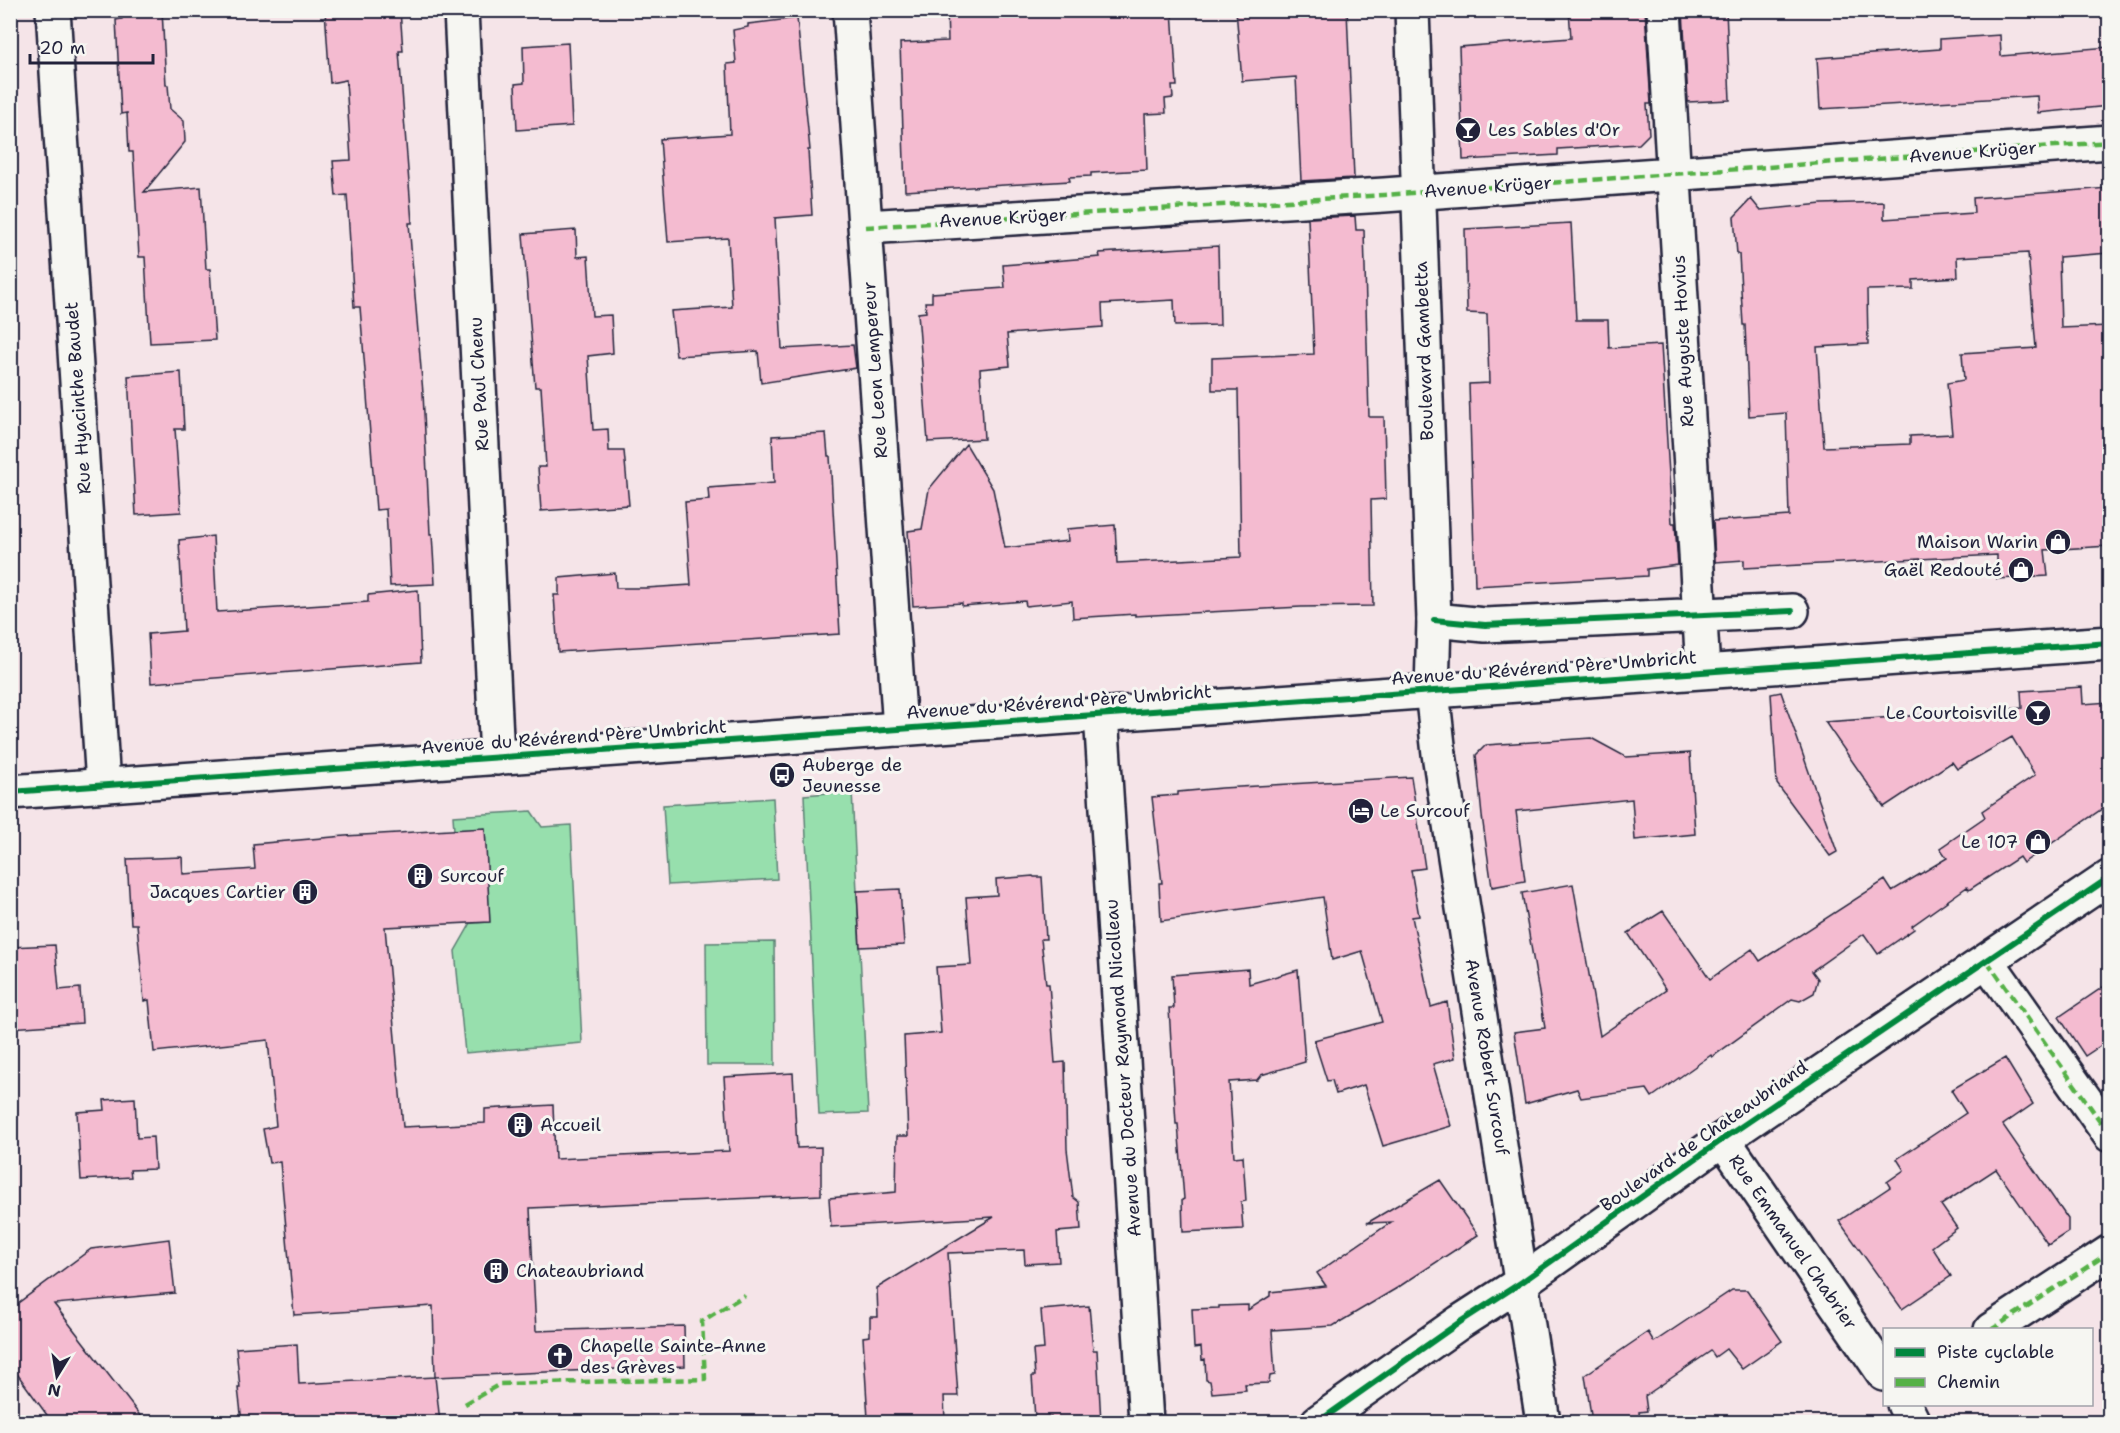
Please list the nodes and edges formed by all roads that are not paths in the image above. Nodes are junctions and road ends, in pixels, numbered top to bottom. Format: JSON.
{"nodes":[{"id":1,"x":53,"y":10,"type":"edge"},
{"id":2,"x":461,"y":10,"type":"edge"},
{"id":3,"x":850,"y":10,"type":"edge"},
{"id":4,"x":1412,"y":10,"type":"edge"},
{"id":5,"x":1664,"y":10,"type":"edge"},
{"id":6,"x":2109,"y":142,"type":"edge"},
{"id":7,"x":1673,"y":174,"type":"junction"},
{"id":8,"x":1418,"y":192,"type":"junction"},
{"id":9,"x":866,"y":227,"type":"junction"},
{"id":10,"x":1792,"y":611,"type":"dead end"},
{"id":11,"x":1699,"y":615,"type":"junction"},
{"id":12,"x":1434,"y":620,"type":"junction"},
{"id":13,"x":2109,"y":643,"type":"edge"},
{"id":14,"x":1703,"y":671,"type":"junction"},
{"id":15,"x":1432,"y":691,"type":"junction"},
{"id":16,"x":1101,"y":714,"type":"junction"},
{"id":17,"x":900,"y":729,"type":"junction"},
{"id":18,"x":497,"y":758,"type":"junction"},
{"id":19,"x":103,"y":785,"type":"junction"},
{"id":20,"x":10,"y":792,"type":"edge"},
{"id":21,"x":2109,"y":877,"type":"edge"},
{"id":22,"x":1987,"y":961,"type":"junction"},
{"id":23,"x":2109,"y":1135,"type":"edge"},
{"id":24,"x":1723,"y":1139,"type":"junction"},
{"id":25,"x":2109,"y":1252,"type":"edge"},
{"id":26,"x":1522,"y":1282,"type":"junction"},
{"id":27,"x":1992,"y":1328,"type":"edge"},
{"id":28,"x":1883,"y":1373,"type":"edge"},
{"id":29,"x":1905,"y":1406,"type":"edge"},
{"id":30,"x":1146,"y":1422,"type":"edge"},
{"id":31,"x":1317,"y":1422,"type":"edge"},
{"id":32,"x":1543,"y":1422,"type":"edge"},
{"id":33,"x":1913,"y":1422,"type":"edge"}],
"edges":[{"from":1,"to":19,"type":"street","name":"Rue Hyacinthe Baudet"},
{"from":2,"to":18,"type":"street","name":"Rue Paul Chenu"},
{"from":3,"to":9,"type":"street","name":"Rue Leon Lempereur"},
{"from":4,"to":8,"type":"street","name":"Boulevard Gambetta"},
{"from":5,"to":7,"type":"street","name":"Rue Auguste Hovius"},
{"from":6,"to":7,"type":"street","name":"Avenue Krüger"},
{"from":7,"to":8,"type":"street","name":"Avenue Krüger"},
{"from":7,"to":11,"type":"street","name":"Rue Auguste Hovius"},
{"from":8,"to":9,"type":"street","name":"Avenue Krüger"},
{"from":8,"to":12,"type":"street","name":"Boulevard Gambetta"},
{"from":9,"to":17,"type":"street","name":"Rue Leon Lempereur"},
{"from":10,"to":11,"type":"street"},
{"from":11,"to":12,"type":"street"},
{"from":11,"to":14,"type":"street","name":"Rue Auguste Hovius"},
{"from":12,"to":15,"type":"street","name":"Boulevard Gambetta"},
{"from":13,"to":14,"type":"street","name":"Avenue du Révérend Père Umbricht"},
{"from":14,"to":15,"type":"street","name":"Avenue du Révérend Père Umbricht"},
{"from":15,"to":16,"type":"street","name":"Avenue du Révérend Père Umbricht"},
{"from":15,"to":26,"type":"street","name":"Avenue Robert Surcouf"},
{"from":16,"to":17,"type":"street","name":"Avenue du Révérend Père Umbricht"},
{"from":16,"to":30,"type":"street","name":"Avenue du Docteur Raymond Nicolleau"},
{"from":17,"to":18,"type":"street","name":"Avenue du Révérend Père Umbricht"},
{"from":18,"to":19,"type":"street","name":"Avenue du Révérend Père Umbricht"},
{"from":19,"to":20,"type":"street","name":"Avenue du Révérend Père Umbricht"},
{"from":21,"to":22,"type":"street","name":"Boulevard de Chateaubriand"},
{"from":22,"to":23,"type":"street"},
{"from":22,"to":24,"type":"street","name":"Boulevard de Chateaubriand"},
{"from":24,"to":26,"type":"street","name":"Boulevard de Chateaubriand"},
{"from":24,"to":28,"type":"street","name":"Rue Emmanuel Chabrier"},
{"from":25,"to":27,"type":"street"},
{"from":26,"to":31,"type":"street","name":"Boulevard de Chateaubriand"},
{"from":26,"to":32,"type":"street","name":"Avenue Robert Surcouf"},
{"from":29,"to":33,"type":"street"}]}
